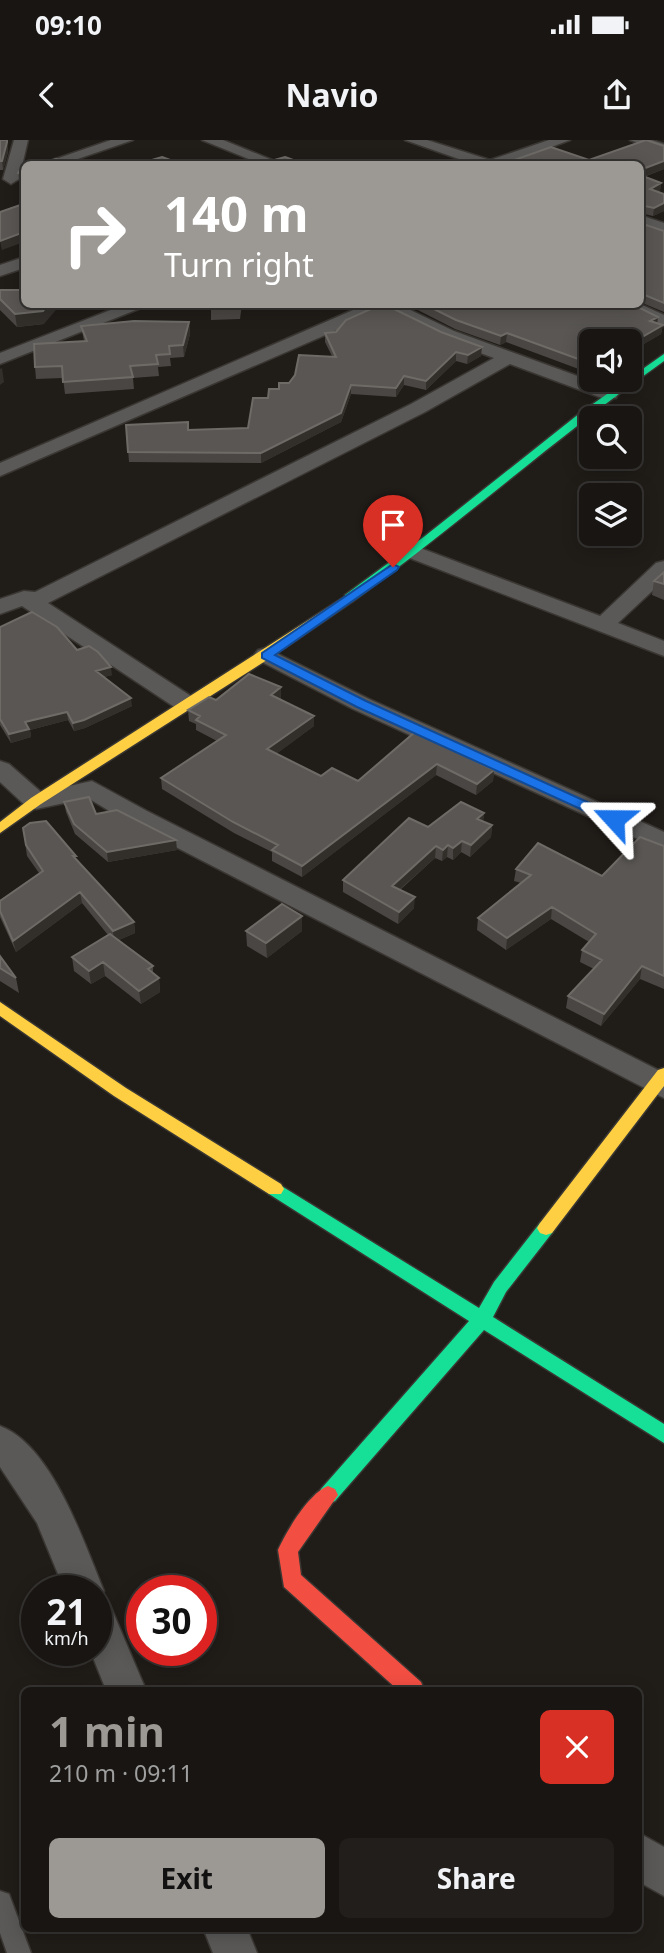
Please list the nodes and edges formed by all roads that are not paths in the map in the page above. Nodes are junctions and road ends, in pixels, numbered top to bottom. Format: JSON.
{"nodes":[{"id":1,"x":21,"y":140,"type":"edge"},
{"id":2,"x":126,"y":140,"type":"edge"},
{"id":3,"x":209,"y":140,"type":"edge"},
{"id":4,"x":412,"y":140,"type":"edge"},
{"id":5,"x":563,"y":140,"type":"edge"},
{"id":6,"x":637,"y":140,"type":"edge"},
{"id":7,"x":664,"y":149,"type":"edge"},
{"id":8,"x":59,"y":161,"type":"edge"},
{"id":9,"x":266,"y":161,"type":"edge"},
{"id":10,"x":478,"y":161,"type":"edge"},
{"id":11,"x":502,"y":161,"type":"edge"},
{"id":12,"x":12,"y":179,"type":"edge"},
{"id":13,"x":644,"y":221,"type":"edge"},
{"id":14,"x":664,"y":228,"type":"edge"},
{"id":15,"x":21,"y":263,"type":"edge"},
{"id":16,"x":0,"y":271,"type":"edge"},
{"id":17,"x":133,"y":308,"type":"edge"},
{"id":18,"x":374,"y":308,"type":"edge"},
{"id":19,"x":392,"y":308,"type":"edge"},
{"id":20,"x":633,"y":308,"type":"edge"},
{"id":21,"x":664,"y":321,"type":"edge"},
{"id":22,"x":507,"y":358,"type":"junction"},
{"id":23,"x":0,"y":359,"type":"edge"},
{"id":24,"x":662,"y":360,"type":"edge"},
{"id":25,"x":609,"y":394,"type":"junction"},
{"id":26,"x":0,"y":470,"type":"edge"},
{"id":27,"x":415,"y":552,"type":"junction"},
{"id":28,"x":664,"y":568,"type":"edge"},
{"id":29,"x":24,"y":598,"type":"junction"},
{"id":30,"x":0,"y":607,"type":"edge"},
{"id":31,"x":603,"y":625,"type":"junction"},
{"id":32,"x":664,"y":649,"type":"edge"},
{"id":33,"x":266,"y":655,"type":"junction"},
{"id":34,"x":188,"y":705,"type":"junction"},
{"id":35,"x":0,"y":769,"type":"edge"},
{"id":36,"x":36,"y":801,"type":"junction"},
{"id":37,"x":0,"y":829,"type":"edge"},
{"id":38,"x":664,"y":842,"type":"edge"},
{"id":39,"x":0,"y":1008,"type":"edge"},
{"id":40,"x":661,"y":1082,"type":"edge"},
{"id":41,"x":482,"y":1320,"type":"junction"},
{"id":42,"x":664,"y":1434,"type":"edge"},
{"id":43,"x":0,"y":1442,"type":"edge"},
{"id":44,"x":78,"y":1575,"type":"edge"},
{"id":45,"x":112,"y":1656,"type":"edge"},
{"id":46,"x":125,"y":1687,"type":"edge"},
{"id":47,"x":410,"y":1687,"type":"edge"},
{"id":48,"x":642,"y":1857,"type":"edge"},
{"id":49,"x":664,"y":1874,"type":"edge"},
{"id":50,"x":1,"y":1902,"type":"edge"},
{"id":51,"x":227,"y":1932,"type":"edge"},
{"id":52,"x":19,"y":1953,"type":"edge"},
{"id":53,"x":235,"y":1953,"type":"edge"}],
"edges":[{"from":1,"to":12,"type":"street"},
{"from":2,"to":8,"type":"street"},
{"from":3,"to":9,"type":"street"},
{"from":4,"to":10,"type":"street"},
{"from":5,"to":11,"type":"street"},
{"from":6,"to":7,"type":"street"},
{"from":13,"to":14,"type":"street"},
{"from":15,"to":16,"type":"street"},
{"from":17,"to":23,"type":"street"},
{"from":18,"to":26,"type":"street"},
{"from":19,"to":22,"type":"street"},
{"from":20,"to":21,"type":"street"},
{"from":22,"to":25,"type":"street"},
{"from":22,"to":29,"type":"street"},
{"from":24,"to":25,"type":"street"},
{"from":25,"to":27,"type":"street"},
{"from":27,"to":31,"type":"street"},
{"from":27,"to":33,"type":"street"},
{"from":28,"to":31,"type":"street"},
{"from":29,"to":30,"type":"street"},
{"from":29,"to":34,"type":"street"},
{"from":31,"to":32,"type":"street"},
{"from":33,"to":34,"type":"street"},
{"from":33,"to":38,"type":"street"},
{"from":34,"to":36,"type":"street"},
{"from":35,"to":36,"type":"street"},
{"from":36,"to":37,"type":"street"},
{"from":36,"to":40,"type":"street"},
{"from":39,"to":41,"type":"street"},
{"from":40,"to":41,"type":"street"},
{"from":41,"to":42,"type":"street"},
{"from":41,"to":47,"type":"street"},
{"from":43,"to":44,"type":"street"},
{"from":45,"to":46,"type":"street"},
{"from":48,"to":49,"type":"street"},
{"from":50,"to":52,"type":"lane"},
{"from":51,"to":53,"type":"street"}]}
